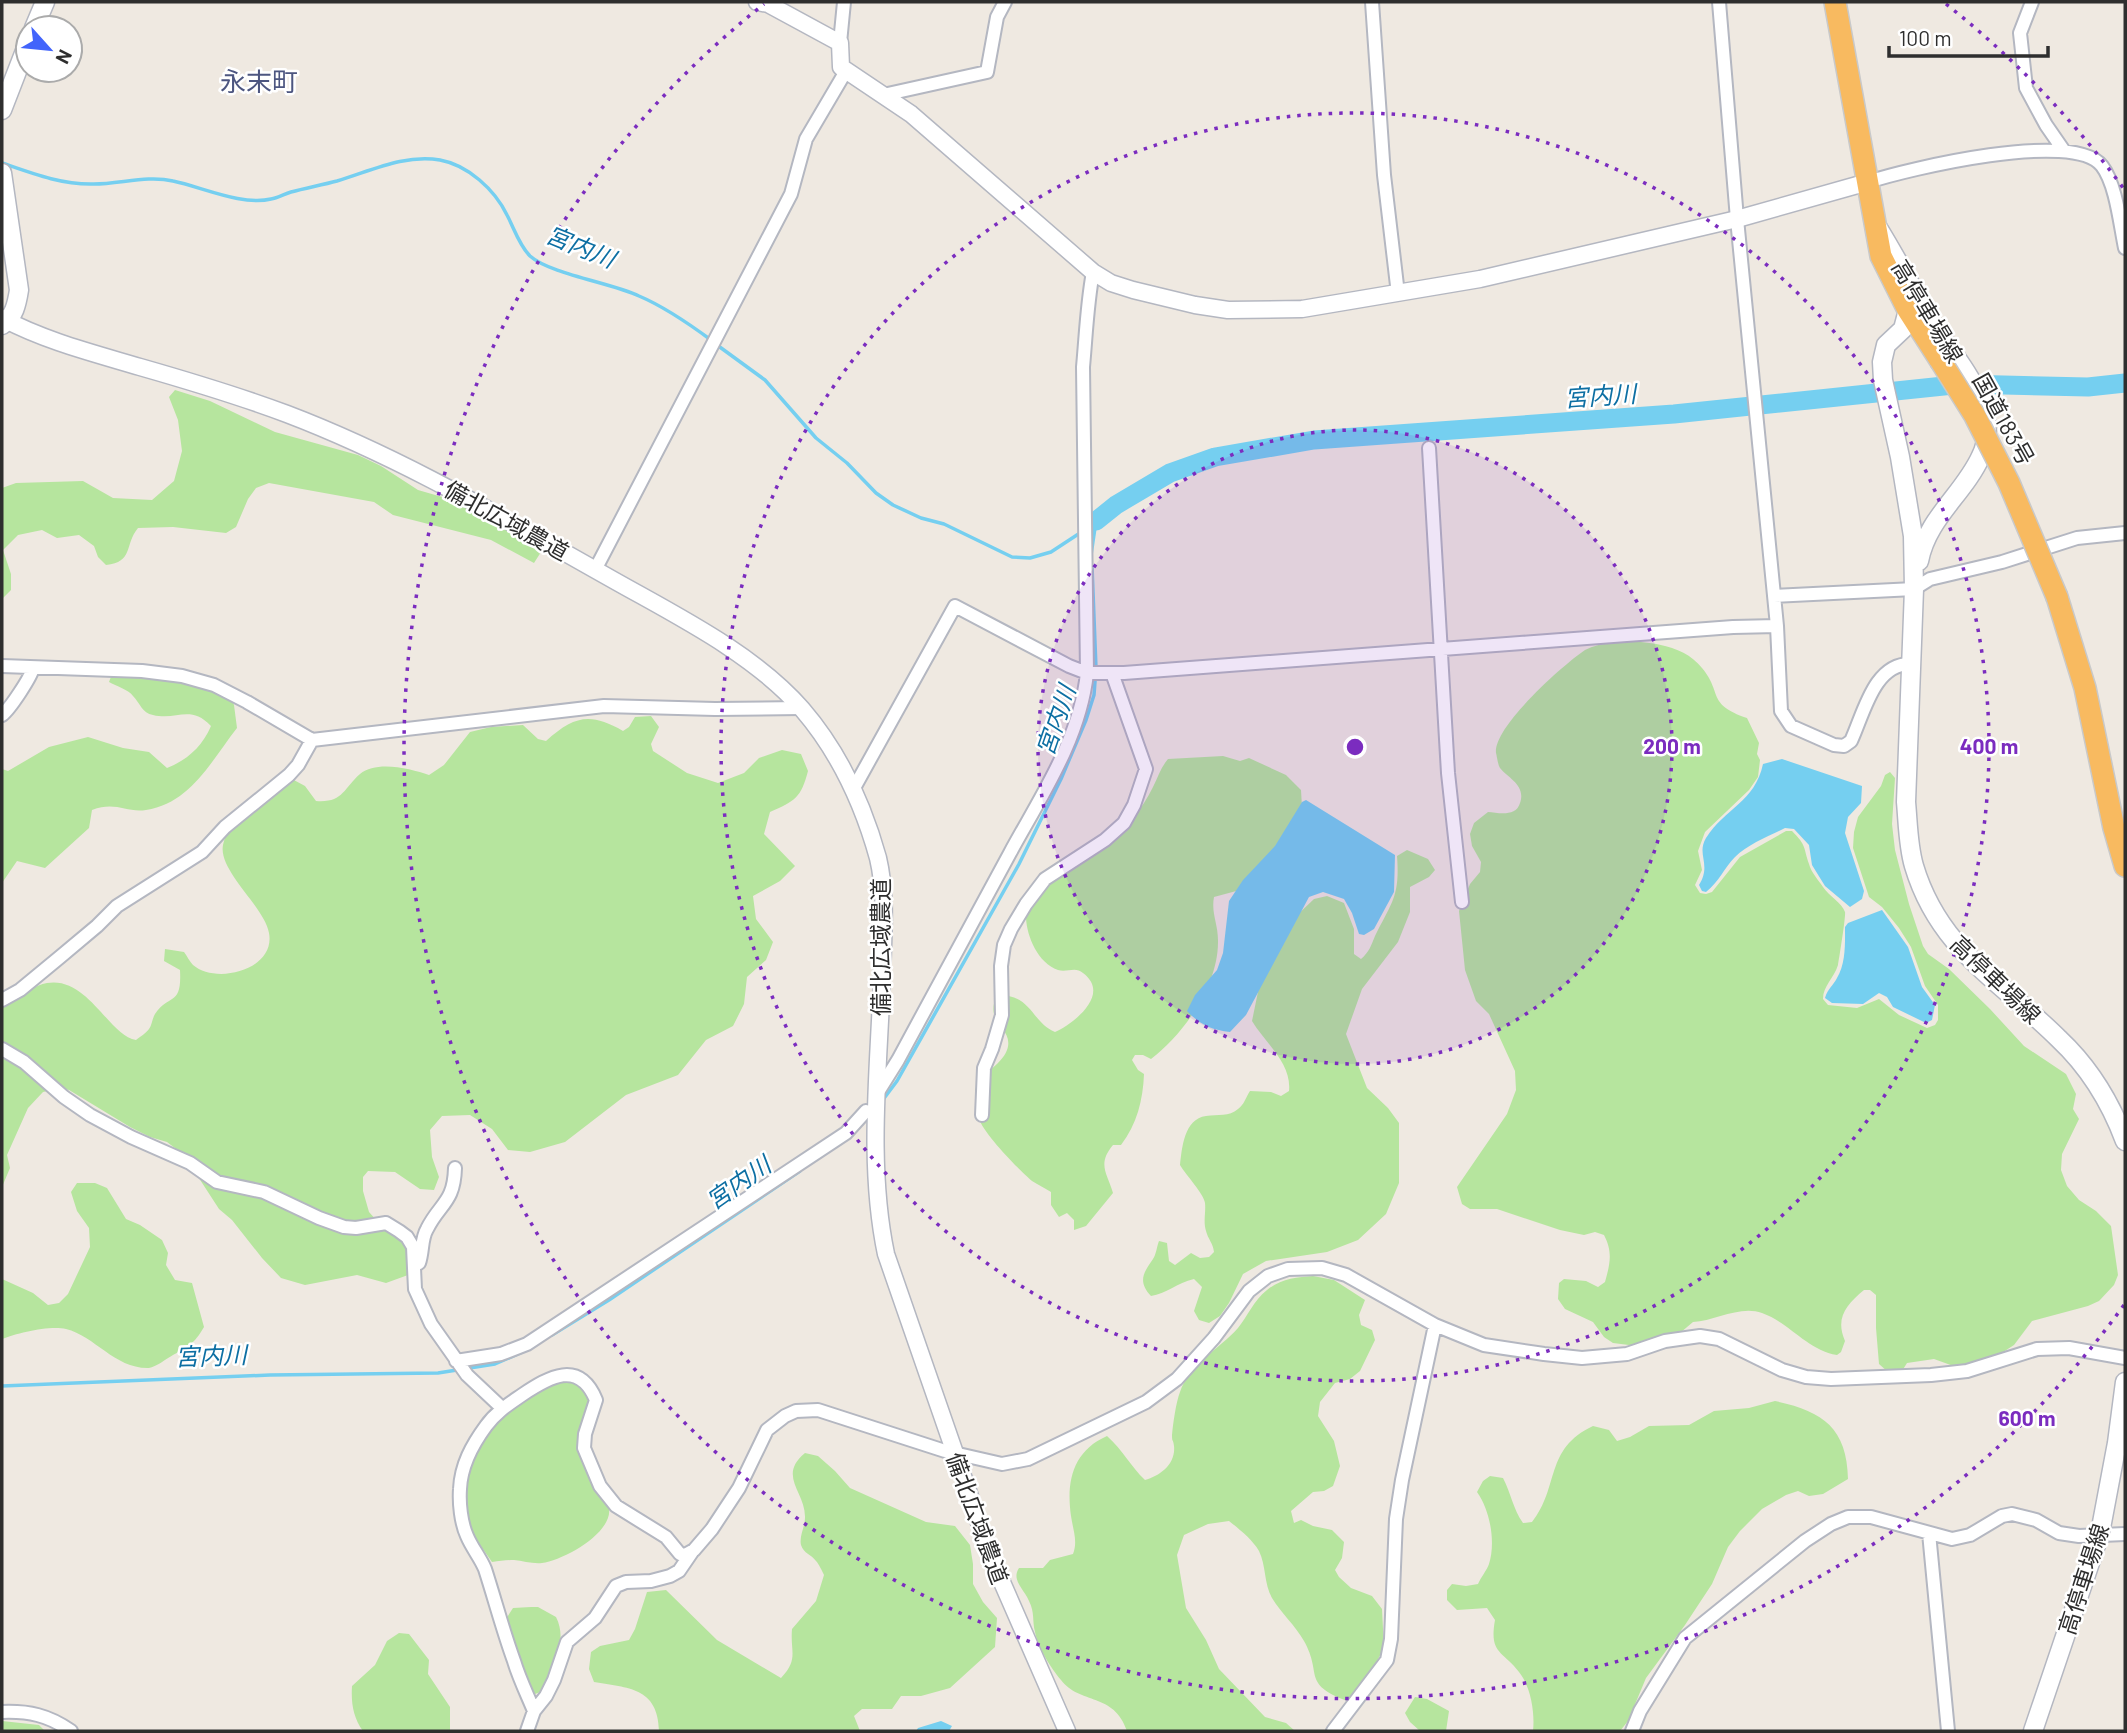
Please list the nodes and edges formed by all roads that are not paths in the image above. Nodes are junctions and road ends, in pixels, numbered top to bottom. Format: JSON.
{"nodes":[{"id":1,"x":757,"y":2,"type":"edge"},
{"id":2,"x":844,"y":2,"type":"edge"},
{"id":3,"x":1005,"y":2,"type":"edge"},
{"id":4,"x":1372,"y":2,"type":"edge"},
{"id":5,"x":1720,"y":2,"type":"edge"},
{"id":6,"x":1835,"y":2,"type":"edge"},
{"id":7,"x":2032,"y":2,"type":"edge"},
{"id":8,"x":840,"y":43,"type":"junction"},
{"id":9,"x":846,"y":71,"type":"junction"},
{"id":10,"x":14,"y":79,"type":"edge"},
{"id":11,"x":883,"y":95,"type":"junction"},
{"id":12,"x":2,"y":110,"type":"edge"},
{"id":13,"x":2064,"y":151,"type":"junction"},
{"id":14,"x":2,"y":173,"type":"edge"},
{"id":15,"x":1868,"y":182,"type":"junction"},
{"id":16,"x":1737,"y":219,"type":"junction"},
{"id":17,"x":1875,"y":222,"type":"junction"},
{"id":18,"x":2125,"y":248,"type":"edge"},
{"id":19,"x":1093,"y":272,"type":"junction"},
{"id":20,"x":1398,"y":294,"type":"junction"},
{"id":21,"x":1908,"y":310,"type":"junction"},
{"id":22,"x":4,"y":321,"type":"edge"},
{"id":23,"x":1429,"y":448,"type":"dead end"},
{"id":24,"x":2125,"y":533,"type":"edge"},
{"id":25,"x":595,"y":570,"type":"junction"},
{"id":26,"x":1914,"y":589,"type":"junction"},
{"id":27,"x":1774,"y":596,"type":"junction"},
{"id":28,"x":1777,"y":626,"type":"junction"},
{"id":29,"x":1440,"y":649,"type":"junction"},
{"id":30,"x":1911,"y":664,"type":"junction"},
{"id":31,"x":2,"y":666,"type":"edge"},
{"id":32,"x":33,"y":668,"type":"junction"},
{"id":33,"x":1087,"y":673,"type":"junction"},
{"id":34,"x":1112,"y":673,"type":"junction"},
{"id":35,"x":802,"y":708,"type":"junction"},
{"id":36,"x":2,"y":715,"type":"edge"},
{"id":37,"x":312,"y":740,"type":"junction"},
{"id":38,"x":854,"y":788,"type":"junction"},
{"id":39,"x":2125,"y":866,"type":"edge"},
{"id":40,"x":1462,"y":901,"type":"dead end"},
{"id":41,"x":2,"y":1000,"type":"edge"},
{"id":42,"x":2,"y":1049,"type":"edge"},
{"id":43,"x":874,"y":1107,"type":"junction"},
{"id":44,"x":982,"y":1115,"type":"dead end"},
{"id":45,"x":2125,"y":1141,"type":"edge"},
{"id":46,"x":455,"y":1168,"type":"dead end"},
{"id":47,"x":415,"y":1269,"type":"junction"},
{"id":48,"x":1435,"y":1325,"type":"junction"},
{"id":49,"x":2125,"y":1358,"type":"edge"},
{"id":50,"x":460,"y":1366,"type":"junction"},
{"id":51,"x":2125,"y":1390,"type":"edge"},
{"id":52,"x":502,"y":1408,"type":"junction"},
{"id":53,"x":954,"y":1452,"type":"junction"},
{"id":54,"x":1929,"y":1533,"type":"junction"},
{"id":55,"x":2125,"y":1534,"type":"edge"},
{"id":56,"x":692,"y":1552,"type":"junction"},
{"id":57,"x":534,"y":1711,"type":"junction"},
{"id":58,"x":2,"y":1712,"type":"edge"},
{"id":59,"x":71,"y":1731,"type":"edge"},
{"id":60,"x":527,"y":1731,"type":"edge"},
{"id":61,"x":1067,"y":1731,"type":"edge"},
{"id":62,"x":1333,"y":1731,"type":"edge"},
{"id":63,"x":1632,"y":1731,"type":"edge"},
{"id":64,"x":1948,"y":1731,"type":"edge"},
{"id":65,"x":2033,"y":1731,"type":"edge"}],
"edges":[{"from":1,"to":8,"type":"street"},
{"from":2,"to":8,"type":"street"},
{"from":3,"to":11,"type":"street"},
{"from":4,"to":20,"type":"street"},
{"from":5,"to":16,"type":"street"},
{"from":6,"to":15,"type":"highway","name":"国道183号"},
{"from":7,"to":13,"type":"street"},
{"from":8,"to":9,"type":"street"},
{"from":9,"to":11,"type":"street"},
{"from":9,"to":25,"type":"street"},
{"from":10,"to":12,"type":"main road"},
{"from":11,"to":19,"type":"street"},
{"from":13,"to":15,"type":"street"},
{"from":13,"to":18,"type":"street"},
{"from":14,"to":22,"type":"main road"},
{"from":15,"to":16,"type":"street"},
{"from":15,"to":17,"type":"highway","name":"国道183号"},
{"from":16,"to":20,"type":"street"},
{"from":16,"to":27,"type":"street"},
{"from":17,"to":21,"type":"highway","name":"国道183号"},
{"from":17,"to":26,"type":"main road","name":"高停車場線"},
{"from":19,"to":20,"type":"street"},
{"from":19,"to":33,"type":"street"},
{"from":21,"to":26,"type":"main road","name":"高停車場線"},
{"from":21,"to":39,"type":"highway","name":"国道183号","bridge":true},
{"from":22,"to":25,"type":"street","name":"備北広域農道"},
{"from":23,"to":29,"type":"street"},
{"from":24,"to":26,"type":"street"},
{"from":25,"to":35,"type":"street","name":"備北広域農道"},
{"from":26,"to":27,"type":"street"},
{"from":26,"to":30,"type":"main road","name":"高停車場線"},
{"from":27,"to":28,"type":"street"},
{"from":28,"to":29,"type":"street"},
{"from":28,"to":30,"type":"street"},
{"from":29,"to":34,"type":"street"},
{"from":29,"to":40,"type":"street"},
{"from":30,"to":45,"type":"main road","name":"高停車場線"},
{"from":31,"to":32,"type":"street"},
{"from":32,"to":36,"type":"street"},
{"from":32,"to":37,"type":"street"},
{"from":33,"to":34,"type":"street"},
{"from":33,"to":38,"type":"street"},
{"from":33,"to":43,"type":"street"},
{"from":34,"to":44,"type":"street"},
{"from":35,"to":37,"type":"street"},
{"from":35,"to":38,"type":"street","name":"備北広域農道"},
{"from":37,"to":41,"type":"street"},
{"from":38,"to":43,"type":"street","name":"備北広域農道"},
{"from":42,"to":47,"type":"street"},
{"from":43,"to":50,"type":"street"},
{"from":43,"to":53,"type":"street","name":"備北広域農道"},
{"from":46,"to":47,"type":"street"},
{"from":47,"to":50,"type":"street"},
{"from":48,"to":49,"type":"street"},
{"from":48,"to":53,"type":"street"},
{"from":48,"to":62,"type":"street"},
{"from":50,"to":52,"type":"street"},
{"from":51,"to":65,"type":"main road","name":"高停車場線","bridge":true},
{"from":52,"to":56,"type":"street"},
{"from":52,"to":57,"type":"street"},
{"from":53,"to":56,"type":"street"},
{"from":53,"to":61,"type":"street","name":"備北広域農道"},
{"from":54,"to":55,"type":"street"},
{"from":54,"to":63,"type":"street"},
{"from":54,"to":64,"type":"street"},
{"from":56,"to":57,"type":"street"},
{"from":57,"to":60,"type":"street"},
{"from":58,"to":59,"type":"street"}]}
